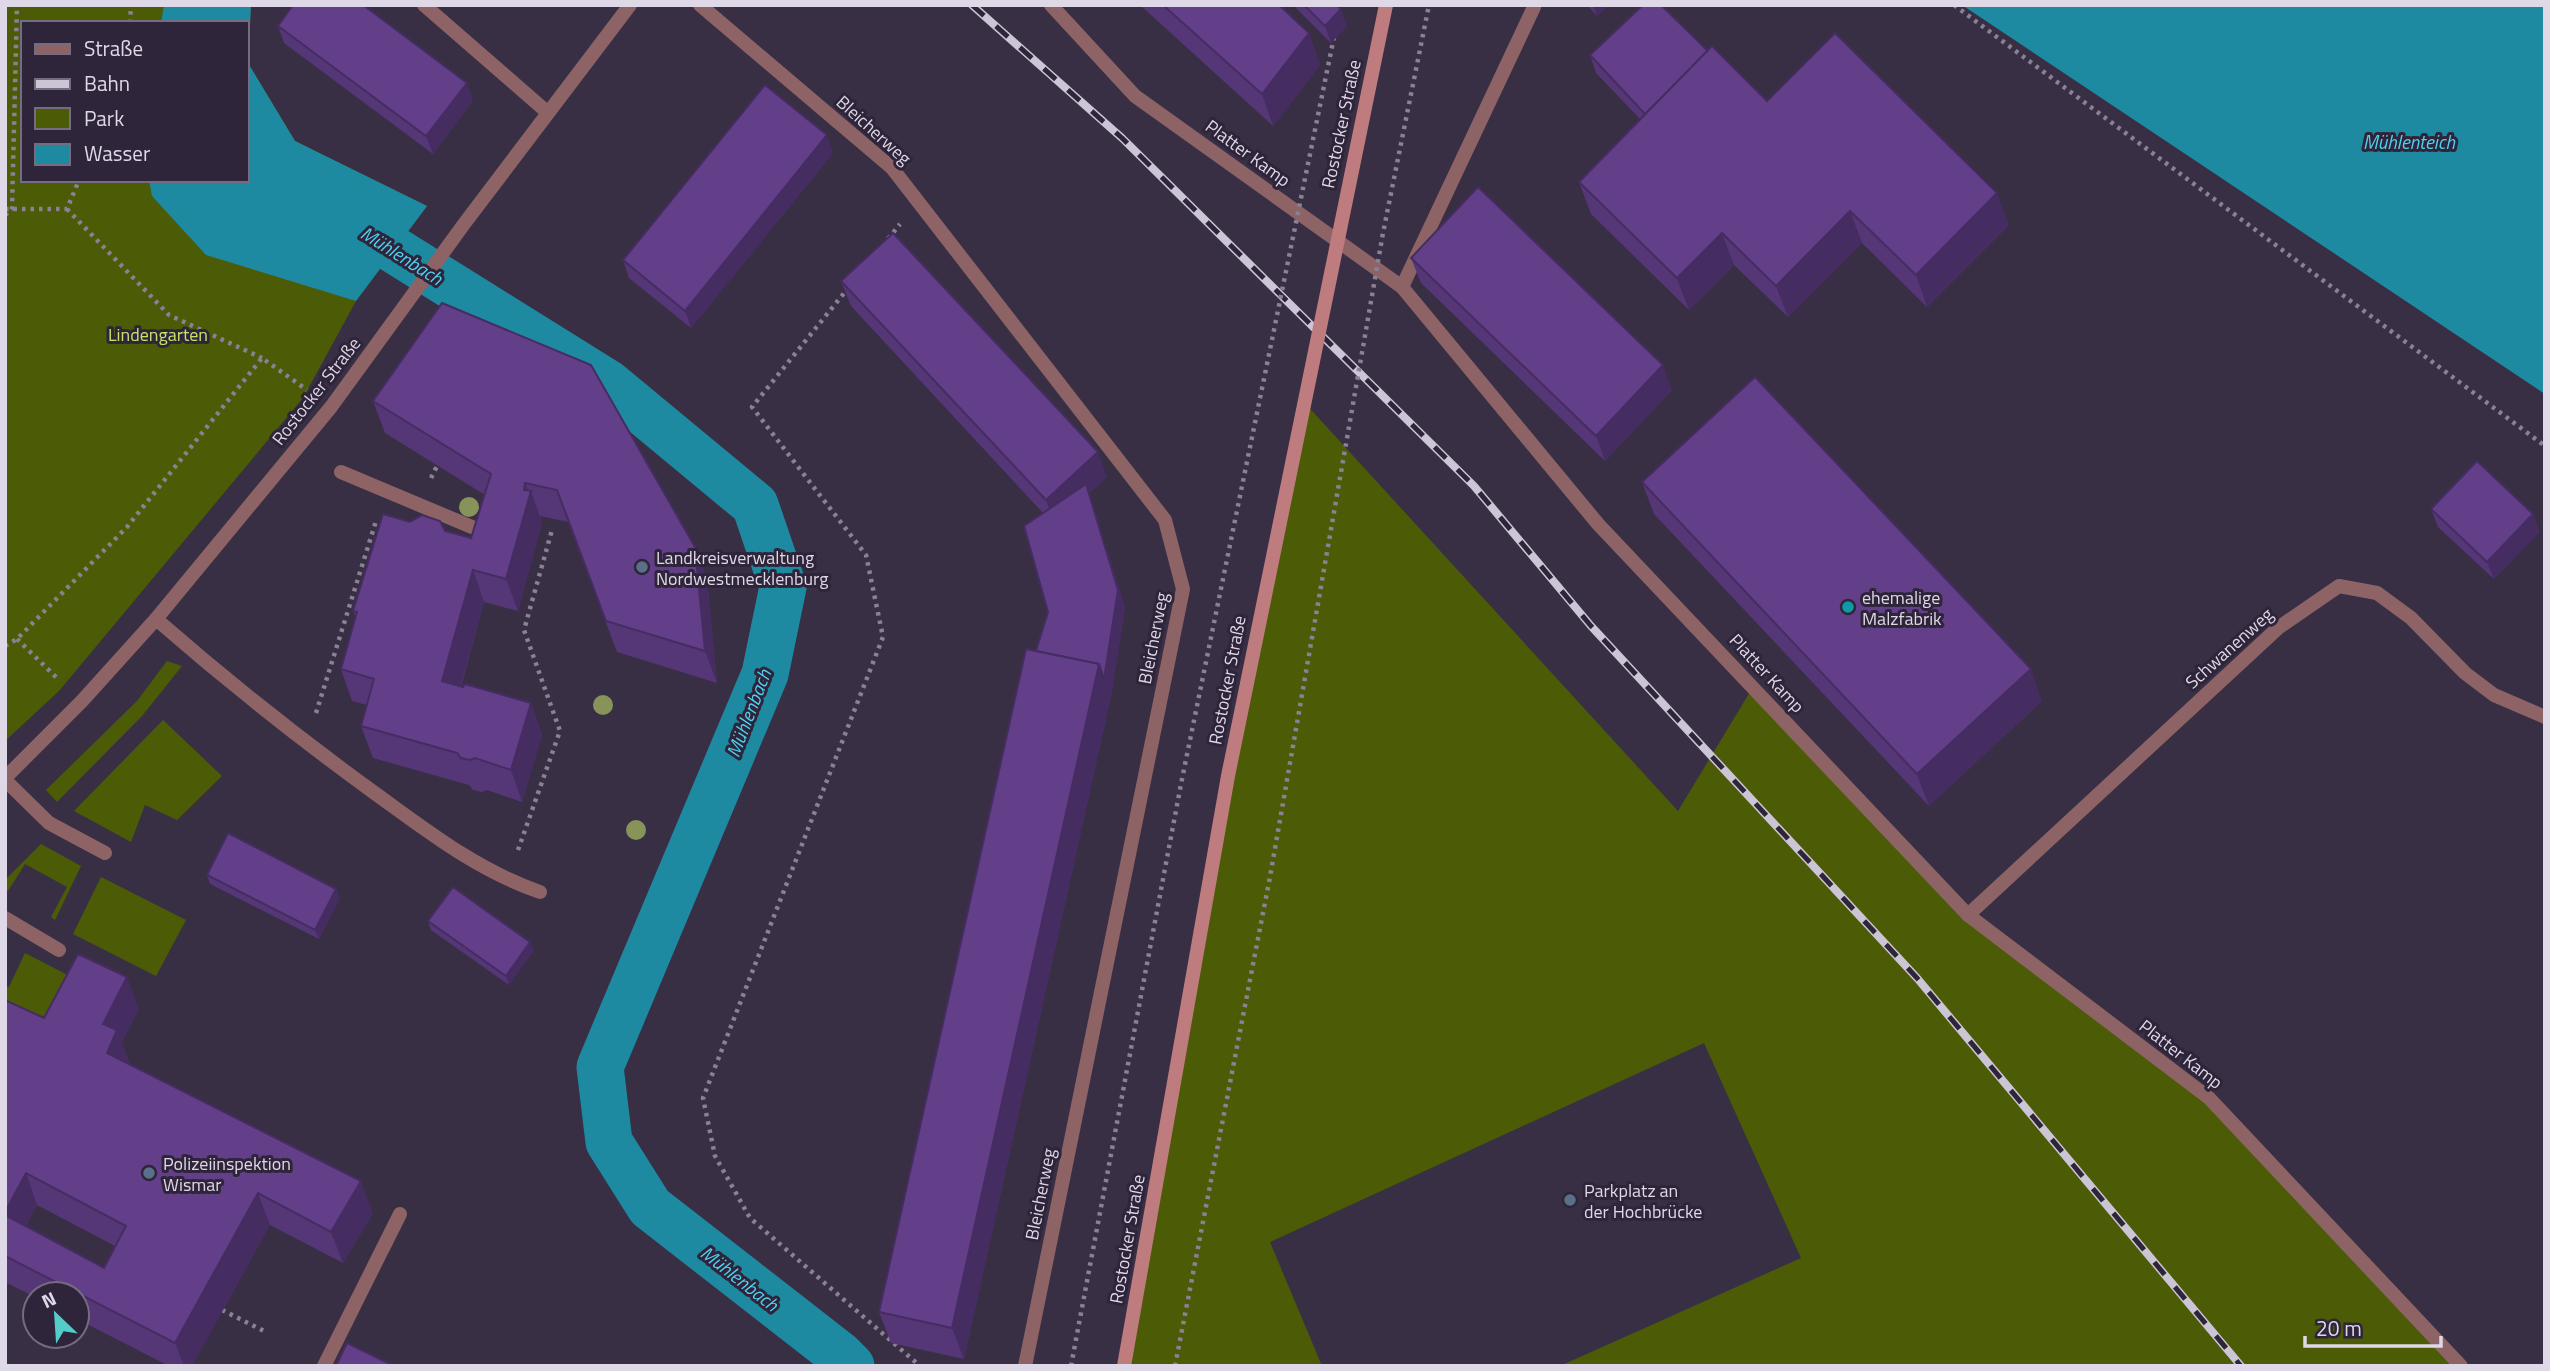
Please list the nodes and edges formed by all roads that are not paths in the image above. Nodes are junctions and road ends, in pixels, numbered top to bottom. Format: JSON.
{"nodes":[{"id":1,"x":424,"y":5,"type":"edge"},
{"id":2,"x":630,"y":5,"type":"edge"},
{"id":3,"x":700,"y":5,"type":"edge"},
{"id":4,"x":1051,"y":5,"type":"edge"},
{"id":5,"x":1386,"y":5,"type":"edge"},
{"id":6,"x":1534,"y":7,"type":"dead end"},
{"id":7,"x":547,"y":112,"type":"junction"},
{"id":8,"x":1402,"y":287,"type":"junction"},
{"id":9,"x":341,"y":472,"type":"dead end"},
{"id":10,"x":493,"y":536,"type":"edge"},
{"id":11,"x":156,"y":620,"type":"junction"},
{"id":12,"x":2545,"y":717,"type":"edge"},
{"id":13,"x":5,"y":779,"type":"edge"},
{"id":14,"x":105,"y":853,"type":"dead end"},
{"id":15,"x":540,"y":892,"type":"dead end"},
{"id":16,"x":1968,"y":915,"type":"junction"},
{"id":17,"x":5,"y":918,"type":"edge"},
{"id":18,"x":59,"y":950,"type":"dead end"},
{"id":19,"x":400,"y":1214,"type":"dead end"},
{"id":20,"x":324,"y":1366,"type":"edge"},
{"id":21,"x":1025,"y":1366,"type":"edge"},
{"id":22,"x":1124,"y":1366,"type":"edge"},
{"id":23,"x":2461,"y":1366,"type":"edge"}],
"edges":[{"from":1,"to":7,"type":"street"},
{"from":2,"to":7,"type":"street","name":"Rostocker Straße"},
{"from":3,"to":21,"type":"street","name":"Bleicherweg"},
{"from":4,"to":8,"type":"street","name":"Platter Kamp"},
{"from":5,"to":22,"type":"main road","name":"Rostocker Straße","bridge":true},
{"from":6,"to":8,"type":"street"},
{"from":7,"to":11,"type":"street","name":"Rostocker Straße"},
{"from":8,"to":16,"type":"street","name":"Platter Kamp"},
{"from":9,"to":10,"type":"street"},
{"from":11,"to":13,"type":"street","name":"Rostocker Straße"},
{"from":11,"to":15,"type":"street"},
{"from":12,"to":16,"type":"street","name":"Schwanenweg"},
{"from":13,"to":14,"type":"street"},
{"from":16,"to":23,"type":"street","name":"Platter Kamp"},
{"from":17,"to":18,"type":"street"},
{"from":19,"to":20,"type":"street"}]}
